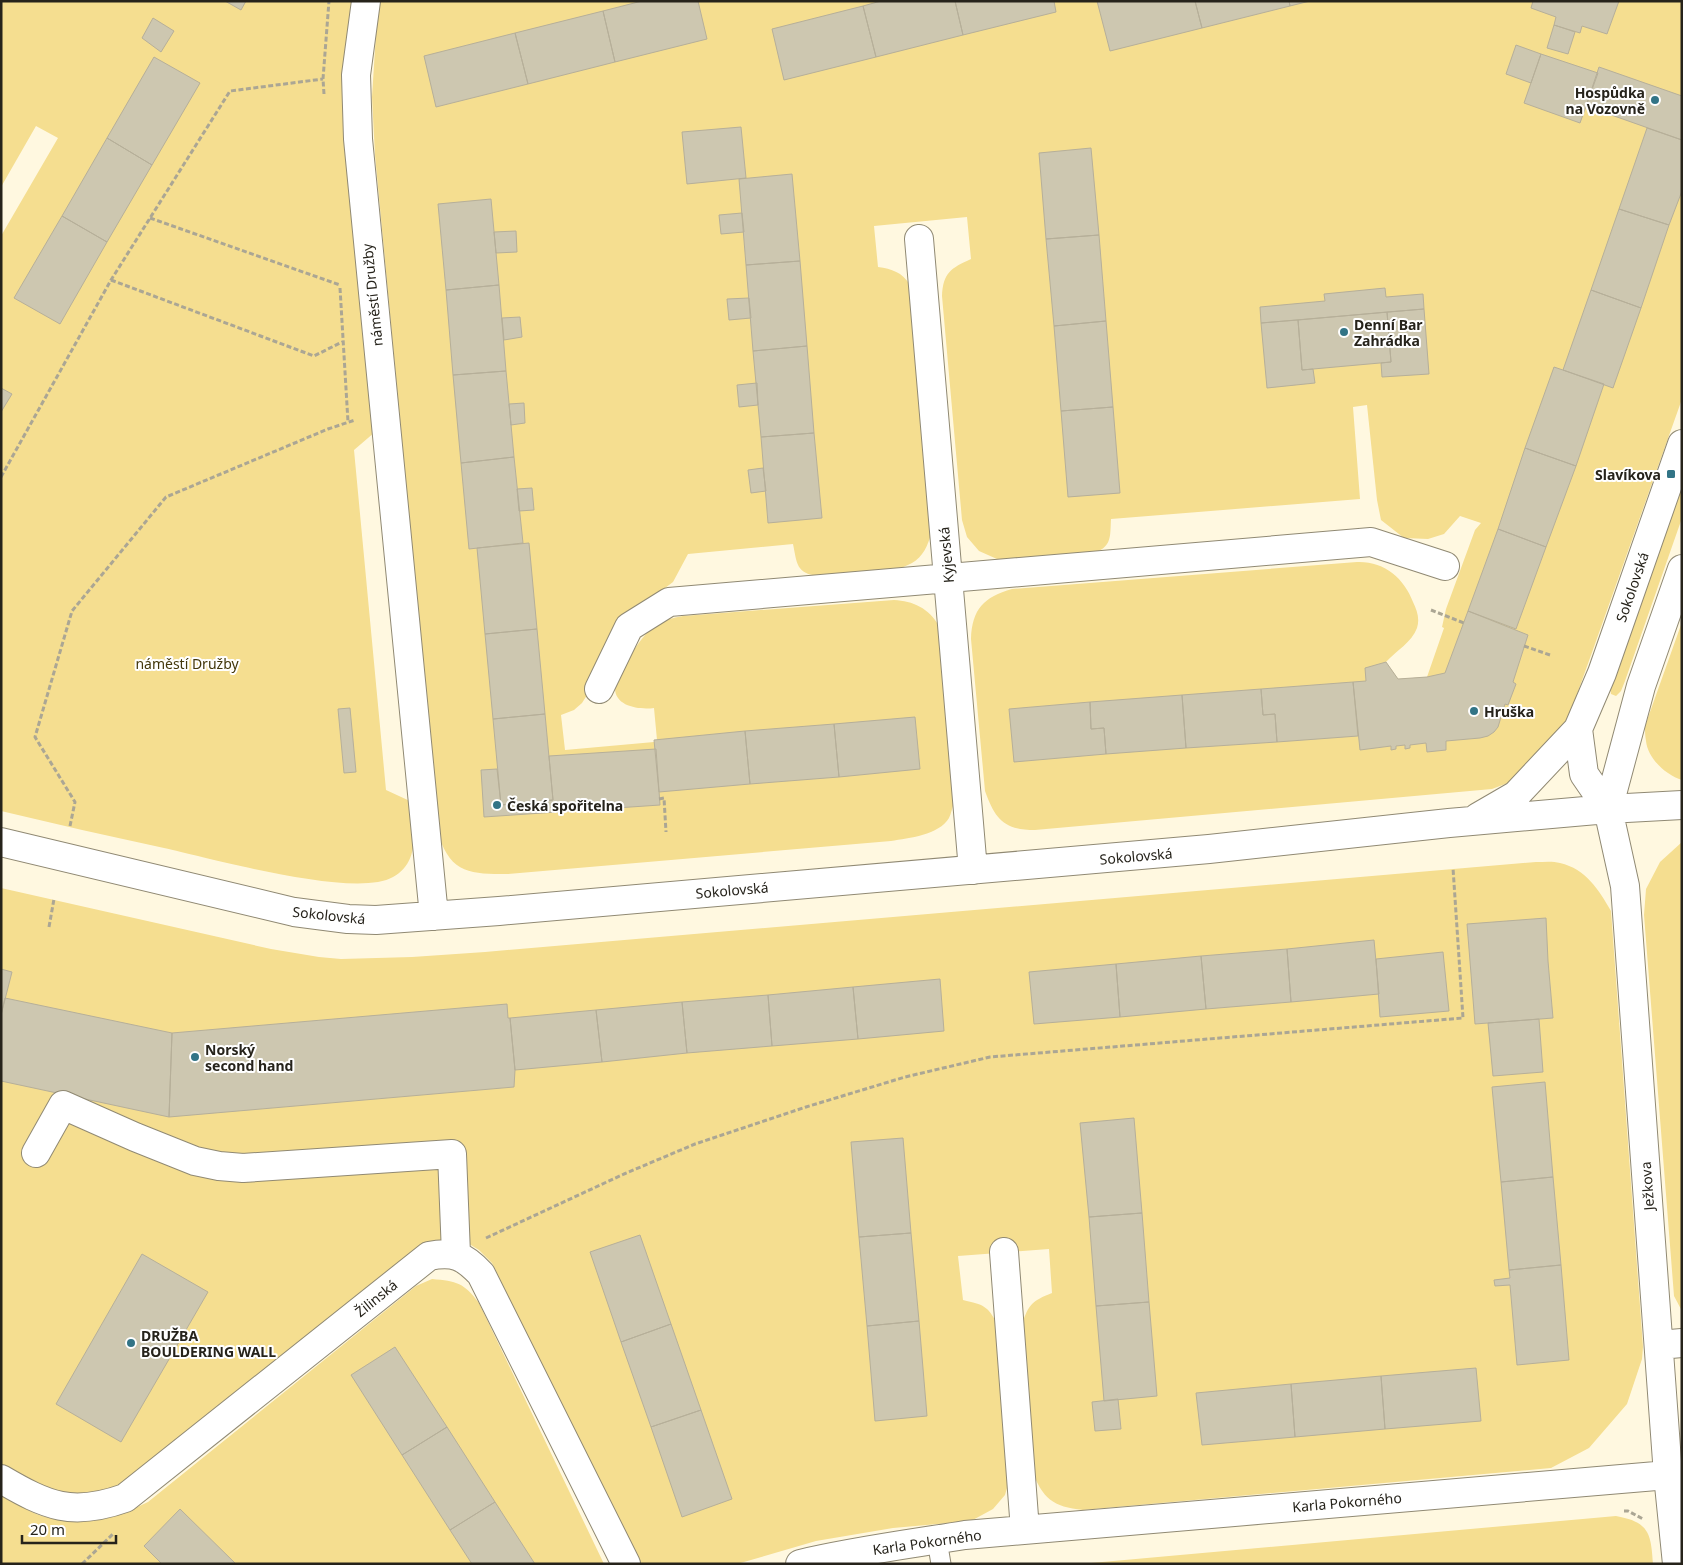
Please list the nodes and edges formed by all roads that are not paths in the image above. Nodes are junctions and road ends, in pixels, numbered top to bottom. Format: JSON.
{"nodes":[{"id":1,"x":366,"y":1,"type":"edge"},
{"id":2,"x":919,"y":239,"type":"dead end"},
{"id":3,"x":1682,"y":444,"type":"edge"},
{"id":4,"x":1445,"y":566,"type":"dead end"},
{"id":5,"x":1682,"y":569,"type":"edge"},
{"id":6,"x":947,"y":578,"type":"junction"},
{"id":7,"x":599,"y":688,"type":"dead end"},
{"id":8,"x":1578,"y":729,"type":"junction"},
{"id":9,"x":1682,"y":805,"type":"edge"},
{"id":10,"x":1608,"y":809,"type":"junction"},
{"id":11,"x":1470,"y":821,"type":"junction"},
{"id":12,"x":1,"y":842,"type":"edge"},
{"id":13,"x":973,"y":870,"type":"junction"},
{"id":14,"x":434,"y":916,"type":"junction"},
{"id":15,"x":36,"y":1154,"type":"dead end"},
{"id":16,"x":1004,"y":1252,"type":"dead end"},
{"id":17,"x":456,"y":1254,"type":"junction"},
{"id":18,"x":1670,"y":1344,"type":"edge"},
{"id":19,"x":1668,"y":1475,"type":"junction"},
{"id":20,"x":1,"y":1479,"type":"edge"},
{"id":21,"x":1025,"y":1530,"type":"junction"},
{"id":22,"x":939,"y":1552,"type":"edge"},
{"id":23,"x":626,"y":1564,"type":"edge"},
{"id":24,"x":800,"y":1564,"type":"edge"},
{"id":25,"x":1677,"y":1564,"type":"edge"}],
"edges":[{"from":1,"to":14,"type":"street","name":"náměstí Družby"},
{"from":2,"to":6,"type":"street","name":"Kyjevská"},
{"from":3,"to":8,"type":"street","name":"Sokolovská"},
{"from":4,"to":6,"type":"street"},
{"from":5,"to":10,"type":"street"},
{"from":6,"to":7,"type":"street"},
{"from":6,"to":13,"type":"street","name":"Kyjevská"},
{"from":8,"to":10,"type":"street"},
{"from":8,"to":11,"type":"street","name":"Sokolovská"},
{"from":9,"to":10,"type":"street"},
{"from":10,"to":11,"type":"street","name":"Sokolovská"},
{"from":10,"to":18,"type":"street","name":"Ježkova"},
{"from":11,"to":13,"type":"street","name":"Sokolovská"},
{"from":12,"to":14,"type":"street","name":"Sokolovská"},
{"from":13,"to":14,"type":"street","name":"Sokolovská"},
{"from":15,"to":17,"type":"street"},
{"from":16,"to":21,"type":"street"},
{"from":17,"to":20,"type":"street","name":"Žilinská"},
{"from":17,"to":23,"type":"street"},
{"from":18,"to":19,"type":"street","name":"Ježkova"},
{"from":19,"to":21,"type":"street","name":"Karla Pokorného"},
{"from":19,"to":25,"type":"street","name":"Ježkova"},
{"from":21,"to":22,"type":"street","name":"Karla Pokorného"},
{"from":22,"to":24,"type":"street","name":"Karla Pokorného"}]}
